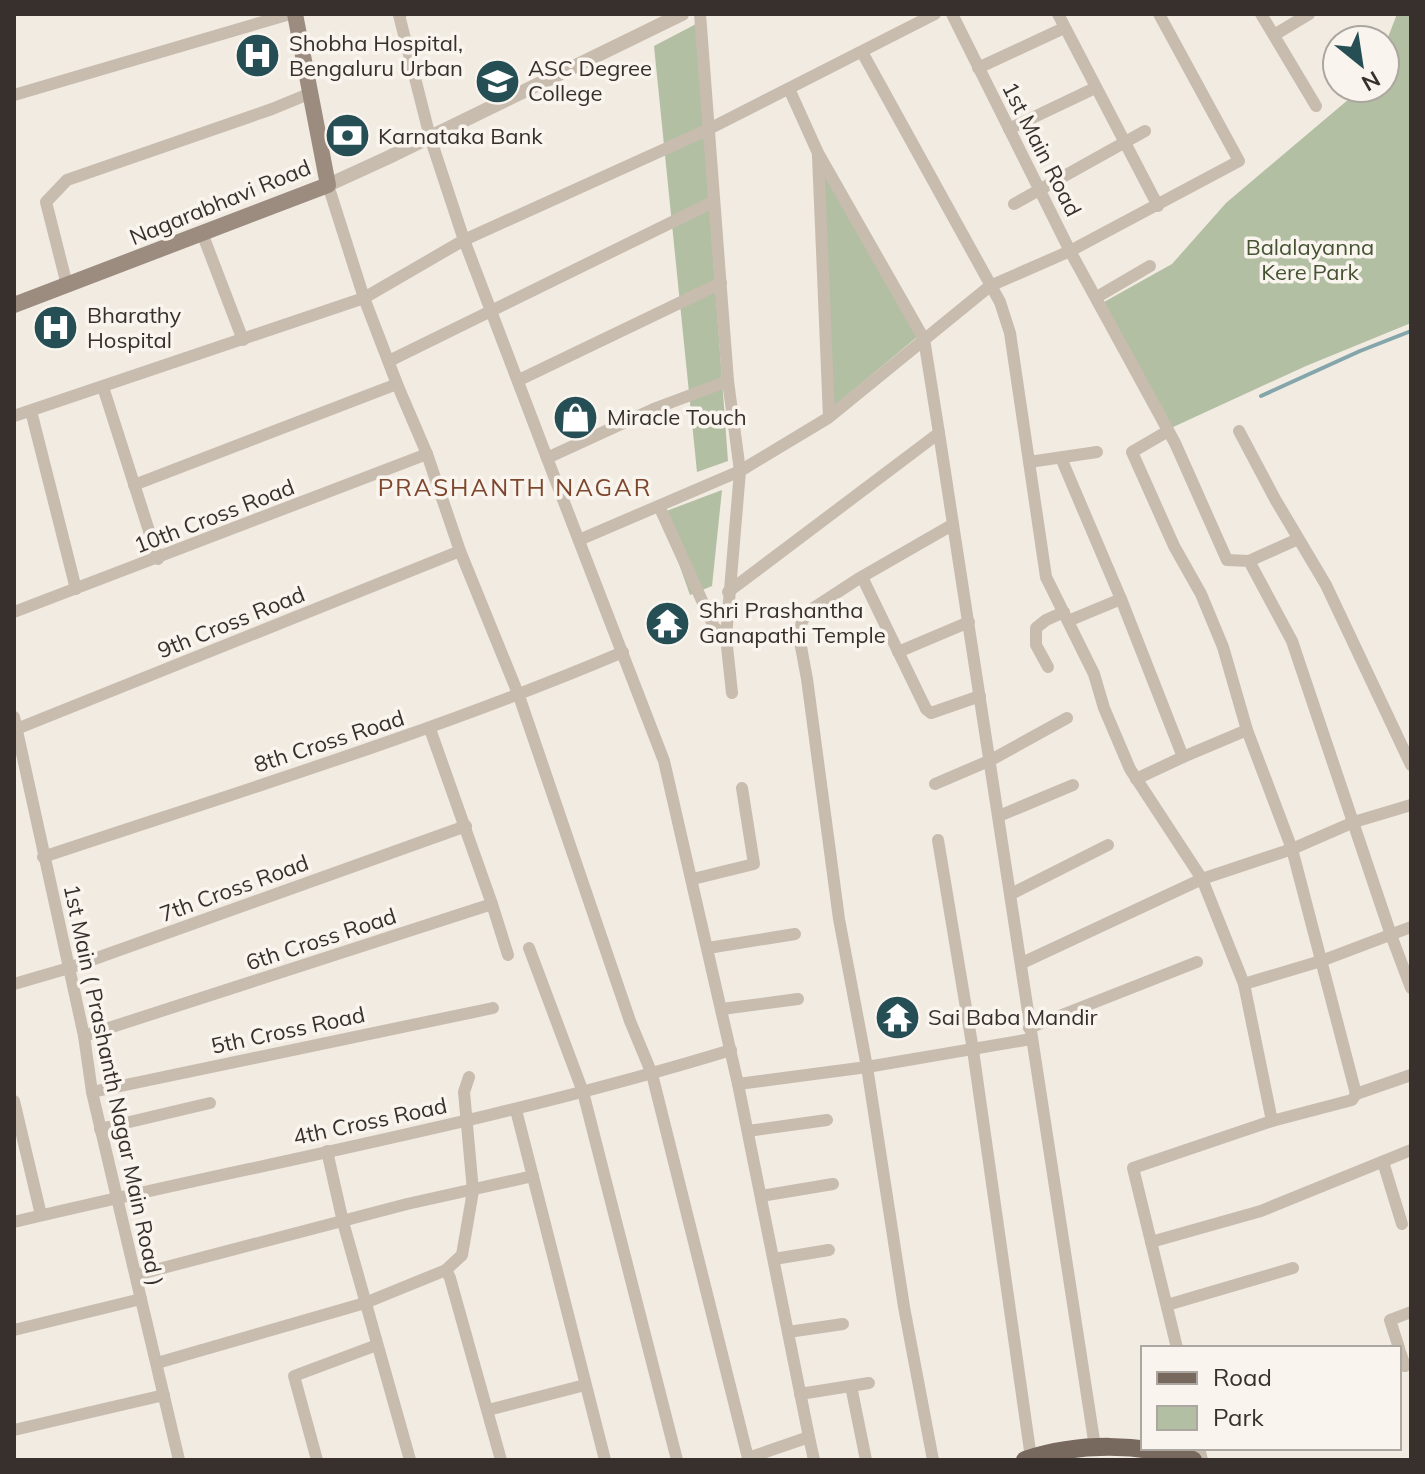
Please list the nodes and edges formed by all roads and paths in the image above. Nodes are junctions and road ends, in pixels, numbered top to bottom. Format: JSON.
{"nodes":[{"id":1,"x":292,"y":14,"type":"edge"},
{"id":2,"x":401,"y":14,"type":"edge"},
{"id":3,"x":682,"y":14,"type":"edge"},
{"id":4,"x":700,"y":14,"type":"edge"},
{"id":5,"x":935,"y":14,"type":"edge"},
{"id":6,"x":952,"y":14,"type":"edge"},
{"id":7,"x":1058,"y":14,"type":"edge"},
{"id":8,"x":1159,"y":14,"type":"edge"},
{"id":9,"x":1261,"y":14,"type":"edge"},
{"id":10,"x":1309,"y":14,"type":"edge"},
{"id":11,"x":1064,"y":28,"type":"junction"},
{"id":12,"x":1274,"y":35,"type":"junction"},
{"id":13,"x":862,"y":52,"type":"junction"},
{"id":14,"x":978,"y":68,"type":"junction"},
{"id":15,"x":1095,"y":88,"type":"junction"},
{"id":16,"x":790,"y":91,"type":"junction"},
{"id":17,"x":311,"y":93,"type":"junction"},
{"id":18,"x":14,"y":95,"type":"edge"},
{"id":19,"x":1316,"y":106,"type":"dead end"},
{"id":20,"x":1009,"y":129,"type":"junction"},
{"id":21,"x":707,"y":130,"type":"junction"},
{"id":22,"x":1145,"y":131,"type":"dead end"},
{"id":23,"x":430,"y":137,"type":"junction"},
{"id":24,"x":1125,"y":143,"type":"junction"},
{"id":25,"x":818,"y":153,"type":"junction"},
{"id":26,"x":328,"y":185,"type":"junction"},
{"id":27,"x":1040,"y":190,"type":"junction"},
{"id":28,"x":713,"y":202,"type":"junction"},
{"id":29,"x":1014,"y":204,"type":"dead end"},
{"id":30,"x":1158,"y":206,"type":"junction"},
{"id":31,"x":202,"y":233,"type":"junction"},
{"id":32,"x":464,"y":240,"type":"junction"},
{"id":33,"x":1070,"y":251,"type":"junction"},
{"id":34,"x":1150,"y":266,"type":"dead end"},
{"id":35,"x":721,"y":283,"type":"junction"},
{"id":36,"x":67,"y":285,"type":"junction"},
{"id":37,"x":990,"y":286,"type":"junction"},
{"id":38,"x":364,"y":298,"type":"junction"},
{"id":39,"x":1098,"y":299,"type":"junction"},
{"id":40,"x":14,"y":305,"type":"edge"},
{"id":41,"x":490,"y":311,"type":"junction"},
{"id":42,"x":924,"y":339,"type":"junction"},
{"id":43,"x":243,"y":340,"type":"junction"},
{"id":44,"x":389,"y":361,"type":"junction"},
{"id":45,"x":519,"y":380,"type":"junction"},
{"id":46,"x":728,"y":381,"type":"junction"},
{"id":47,"x":397,"y":384,"type":"junction"},
{"id":48,"x":103,"y":387,"type":"junction"},
{"id":49,"x":31,"y":411,"type":"junction"},
{"id":50,"x":14,"y":416,"type":"edge"},
{"id":51,"x":829,"y":417,"type":"junction"},
{"id":52,"x":1168,"y":431,"type":"junction"},
{"id":53,"x":1239,"y":431,"type":"dead end"},
{"id":54,"x":939,"y":433,"type":"junction"},
{"id":55,"x":1097,"y":452,"type":"dead end"},
{"id":56,"x":427,"y":454,"type":"junction"},
{"id":57,"x":547,"y":458,"type":"junction"},
{"id":58,"x":1061,"y":458,"type":"junction"},
{"id":59,"x":1029,"y":462,"type":"junction"},
{"id":60,"x":740,"y":471,"type":"junction"},
{"id":61,"x":134,"y":485,"type":"junction"},
{"id":62,"x":659,"y":506,"type":"junction"},
{"id":63,"x":952,"y":525,"type":"junction"},
{"id":64,"x":1298,"y":539,"type":"junction"},
{"id":65,"x":579,"y":540,"type":"junction"},
{"id":66,"x":460,"y":551,"type":"junction"},
{"id":67,"x":158,"y":559,"type":"junction"},
{"id":68,"x":1249,"y":561,"type":"junction"},
{"id":69,"x":862,"y":577,"type":"junction"},
{"id":70,"x":76,"y":589,"type":"junction"},
{"id":71,"x":728,"y":592,"type":"junction"},
{"id":72,"x":1121,"y":599,"type":"junction"},
{"id":73,"x":14,"y":612,"type":"edge"},
{"id":74,"x":1066,"y":616,"type":"junction"},
{"id":75,"x":969,"y":622,"type":"junction"},
{"id":76,"x":726,"y":637,"type":"junction"},
{"id":77,"x":623,"y":652,"type":"junction"},
{"id":78,"x":898,"y":652,"type":"junction"},
{"id":79,"x":1048,"y":667,"type":"dead end"},
{"id":80,"x":732,"y":693,"type":"dead end"},
{"id":81,"x":519,"y":696,"type":"junction"},
{"id":82,"x":980,"y":696,"type":"junction"},
{"id":83,"x":1067,"y":718,"type":"dead end"},
{"id":84,"x":15,"y":726,"type":"edge"},
{"id":85,"x":430,"y":729,"type":"junction"},
{"id":86,"x":1247,"y":730,"type":"junction"},
{"id":87,"x":1183,"y":757,"type":"junction"},
{"id":88,"x":991,"y":760,"type":"junction"},
{"id":89,"x":1411,"y":765,"type":"edge"},
{"id":90,"x":1136,"y":779,"type":"junction"},
{"id":91,"x":935,"y":784,"type":"dead end"},
{"id":92,"x":1073,"y":785,"type":"dead end"},
{"id":93,"x":742,"y":788,"type":"dead end"},
{"id":94,"x":1411,"y":805,"type":"edge"},
{"id":95,"x":999,"y":816,"type":"junction"},
{"id":96,"x":1354,"y":822,"type":"junction"},
{"id":97,"x":466,"y":826,"type":"junction"},
{"id":98,"x":938,"y":840,"type":"dead end"},
{"id":99,"x":1108,"y":845,"type":"dead end"},
{"id":100,"x":1292,"y":849,"type":"junction"},
{"id":101,"x":43,"y":857,"type":"junction"},
{"id":102,"x":693,"y":879,"type":"junction"},
{"id":103,"x":1202,"y":879,"type":"junction"},
{"id":104,"x":1011,"y":894,"type":"junction"},
{"id":105,"x":492,"y":904,"type":"junction"},
{"id":106,"x":1411,"y":927,"type":"edge"},
{"id":107,"x":795,"y":934,"type":"dead end"},
{"id":108,"x":1391,"y":935,"type":"junction"},
{"id":109,"x":529,"y":948,"type":"dead end"},
{"id":110,"x":708,"y":948,"type":"junction"},
{"id":111,"x":508,"y":955,"type":"dead end"},
{"id":112,"x":1321,"y":961,"type":"junction"},
{"id":113,"x":1197,"y":962,"type":"dead end"},
{"id":114,"x":1022,"y":963,"type":"junction"},
{"id":115,"x":69,"y":968,"type":"junction"},
{"id":116,"x":14,"y":984,"type":"edge"},
{"id":117,"x":1244,"y":984,"type":"junction"},
{"id":118,"x":1411,"y":988,"type":"edge"},
{"id":119,"x":798,"y":999,"type":"dead end"},
{"id":120,"x":493,"y":1008,"type":"dead end"},
{"id":121,"x":722,"y":1009,"type":"junction"},
{"id":122,"x":1030,"y":1034,"type":"junction"},
{"id":123,"x":84,"y":1036,"type":"junction"},
{"id":124,"x":731,"y":1050,"type":"junction"},
{"id":125,"x":973,"y":1050,"type":"junction"},
{"id":126,"x":867,"y":1067,"type":"junction"},
{"id":127,"x":652,"y":1074,"type":"junction"},
{"id":128,"x":1411,"y":1075,"type":"edge"},
{"id":129,"x":469,"y":1077,"type":"dead end"},
{"id":130,"x":738,"y":1084,"type":"junction"},
{"id":131,"x":92,"y":1092,"type":"junction"},
{"id":132,"x":583,"y":1092,"type":"junction"},
{"id":133,"x":1356,"y":1094,"type":"junction"},
{"id":134,"x":14,"y":1101,"type":"edge"},
{"id":135,"x":210,"y":1103,"type":"dead end"},
{"id":136,"x":516,"y":1110,"type":"junction"},
{"id":137,"x":466,"y":1120,"type":"junction"},
{"id":138,"x":827,"y":1120,"type":"dead end"},
{"id":139,"x":1272,"y":1121,"type":"junction"},
{"id":140,"x":100,"y":1129,"type":"junction"},
{"id":141,"x":748,"y":1131,"type":"junction"},
{"id":142,"x":18,"y":1138,"type":"edge"},
{"id":143,"x":1411,"y":1150,"type":"edge"},
{"id":144,"x":327,"y":1151,"type":"junction"},
{"id":145,"x":1383,"y":1162,"type":"junction"},
{"id":146,"x":533,"y":1176,"type":"junction"},
{"id":147,"x":833,"y":1184,"type":"dead end"},
{"id":148,"x":473,"y":1191,"type":"junction"},
{"id":149,"x":761,"y":1196,"type":"junction"},
{"id":150,"x":116,"y":1200,"type":"junction"},
{"id":151,"x":41,"y":1215,"type":"junction"},
{"id":152,"x":14,"y":1222,"type":"edge"},
{"id":153,"x":343,"y":1222,"type":"junction"},
{"id":154,"x":1402,"y":1224,"type":"dead end"},
{"id":155,"x":1151,"y":1242,"type":"junction"},
{"id":156,"x":829,"y":1250,"type":"dead end"},
{"id":157,"x":774,"y":1259,"type":"junction"},
{"id":158,"x":1293,"y":1268,"type":"dead end"},
{"id":159,"x":446,"y":1270,"type":"junction"},
{"id":160,"x":136,"y":1275,"type":"junction"},
{"id":161,"x":141,"y":1299,"type":"junction"},
{"id":162,"x":365,"y":1303,"type":"junction"},
{"id":163,"x":1167,"y":1305,"type":"junction"},
{"id":164,"x":1411,"y":1312,"type":"edge"},
{"id":165,"x":843,"y":1324,"type":"dead end"},
{"id":166,"x":14,"y":1330,"type":"edge"},
{"id":167,"x":788,"y":1332,"type":"junction"},
{"id":168,"x":377,"y":1345,"type":"junction"},
{"id":169,"x":1177,"y":1346,"type":"edge"},
{"id":170,"x":1398,"y":1346,"type":"edge"},
{"id":171,"x":157,"y":1363,"type":"junction"},
{"id":172,"x":869,"y":1383,"type":"dead end"},
{"id":173,"x":585,"y":1385,"type":"junction"},
{"id":174,"x":851,"y":1386,"type":"junction"},
{"id":175,"x":800,"y":1394,"type":"junction"},
{"id":176,"x":164,"y":1395,"type":"junction"},
{"id":177,"x":488,"y":1410,"type":"junction"},
{"id":178,"x":14,"y":1430,"type":"edge"},
{"id":179,"x":809,"y":1437,"type":"junction"},
{"id":180,"x":1095,"y":1447,"type":"junction"},
{"id":181,"x":1141,"y":1448,"type":"edge"},
{"id":182,"x":1155,"y":1450,"type":"edge"},
{"id":183,"x":746,"y":1459,"type":"edge"},
{"id":184,"x":1028,"y":1459,"type":"edge"},
{"id":185,"x":179,"y":1460,"type":"edge"},
{"id":186,"x":317,"y":1460,"type":"edge"},
{"id":187,"x":410,"y":1460,"type":"edge"},
{"id":188,"x":501,"y":1460,"type":"edge"},
{"id":189,"x":605,"y":1460,"type":"edge"},
{"id":190,"x":677,"y":1460,"type":"edge"},
{"id":191,"x":814,"y":1460,"type":"edge"},
{"id":192,"x":866,"y":1460,"type":"edge"},
{"id":193,"x":933,"y":1460,"type":"edge"},
{"id":194,"x":1193,"y":1460,"type":"edge"}],
"edges":[{"from":1,"to":17,"type":"main road","name":"Nagarabhavi Road"},
{"from":1,"to":18,"type":"street"},
{"from":2,"to":23,"type":"street"},
{"from":3,"to":23,"type":"street"},
{"from":4,"to":21,"type":"street"},
{"from":5,"to":13,"type":"street"},
{"from":6,"to":14,"type":"street","name":"1st Main Road"},
{"from":7,"to":11,"type":"street"},
{"from":8,"to":30,"type":"street"},
{"from":9,"to":12,"type":"street"},
{"from":10,"to":12,"type":"street"},
{"from":11,"to":14,"type":"street"},
{"from":11,"to":15,"type":"street"},
{"from":12,"to":19,"type":"street"},
{"from":13,"to":16,"type":"street"},
{"from":13,"to":37,"type":"street"},
{"from":14,"to":20,"type":"street","name":"1st Main Road"},
{"from":15,"to":20,"type":"street"},
{"from":15,"to":24,"type":"street"},
{"from":16,"to":21,"type":"street"},
{"from":16,"to":25,"type":"street"},
{"from":17,"to":26,"type":"main road","name":"Nagarabhavi Road"},
{"from":17,"to":36,"type":"street"},
{"from":20,"to":27,"type":"street","name":"1st Main Road"},
{"from":21,"to":28,"type":"street"},
{"from":21,"to":32,"type":"street"},
{"from":22,"to":24,"type":"street"},
{"from":23,"to":26,"type":"street"},
{"from":23,"to":32,"type":"street"},
{"from":24,"to":27,"type":"street"},
{"from":24,"to":30,"type":"street"},
{"from":25,"to":42,"type":"street"},
{"from":25,"to":51,"type":"street"},
{"from":26,"to":31,"type":"main road","name":"Nagarabhavi Road"},
{"from":26,"to":38,"type":"street"},
{"from":27,"to":29,"type":"street"},
{"from":27,"to":33,"type":"street","name":"1st Main Road"},
{"from":28,"to":35,"type":"street"},
{"from":28,"to":41,"type":"street"},
{"from":30,"to":33,"type":"street"},
{"from":31,"to":36,"type":"main road","name":"Nagarabhavi Road"},
{"from":31,"to":43,"type":"street"},
{"from":32,"to":38,"type":"street"},
{"from":32,"to":41,"type":"street"},
{"from":33,"to":37,"type":"street"},
{"from":33,"to":39,"type":"street","name":"1st Main Road"},
{"from":34,"to":39,"type":"street"},
{"from":35,"to":45,"type":"street"},
{"from":35,"to":46,"type":"street"},
{"from":36,"to":40,"type":"main road","name":"Nagarabhavi Road"},
{"from":37,"to":42,"type":"street"},
{"from":37,"to":59,"type":"street"},
{"from":38,"to":43,"type":"street"},
{"from":38,"to":44,"type":"street"},
{"from":39,"to":52,"type":"street","name":"1st Main Road"},
{"from":41,"to":44,"type":"street"},
{"from":41,"to":45,"type":"street"},
{"from":42,"to":51,"type":"street"},
{"from":42,"to":54,"type":"street"},
{"from":43,"to":48,"type":"street"},
{"from":44,"to":47,"type":"street"},
{"from":45,"to":57,"type":"street"},
{"from":46,"to":57,"type":"street"},
{"from":46,"to":60,"type":"street"},
{"from":47,"to":56,"type":"street"},
{"from":47,"to":61,"type":"street"},
{"from":48,"to":49,"type":"street"},
{"from":48,"to":61,"type":"street"},
{"from":49,"to":50,"type":"street"},
{"from":49,"to":70,"type":"street"},
{"from":51,"to":60,"type":"street"},
{"from":52,"to":68,"type":"street","name":"1st Main Road"},
{"from":52,"to":86,"type":"street"},
{"from":53,"to":64,"type":"street"},
{"from":54,"to":63,"type":"street"},
{"from":54,"to":71,"type":"street"},
{"from":55,"to":58,"type":"street"},
{"from":56,"to":66,"type":"street"},
{"from":56,"to":67,"type":"street","name":"10th Cross Road"},
{"from":57,"to":65,"type":"street"},
{"from":58,"to":59,"type":"street"},
{"from":58,"to":72,"type":"street"},
{"from":59,"to":74,"type":"street"},
{"from":60,"to":62,"type":"street"},
{"from":60,"to":71,"type":"street"},
{"from":61,"to":67,"type":"street"},
{"from":62,"to":65,"type":"street"},
{"from":62,"to":76,"type":"street"},
{"from":63,"to":69,"type":"street"},
{"from":63,"to":75,"type":"street"},
{"from":64,"to":68,"type":"street"},
{"from":64,"to":89,"type":"street"},
{"from":65,"to":77,"type":"street"},
{"from":66,"to":81,"type":"street"},
{"from":66,"to":84,"type":"street","name":"9th Cross Road"},
{"from":67,"to":70,"type":"street","name":"10th Cross Road"},
{"from":68,"to":96,"type":"street"},
{"from":69,"to":78,"type":"street"},
{"from":69,"to":126,"type":"street"},
{"from":70,"to":73,"type":"street","name":"10th Cross Road"},
{"from":71,"to":76,"type":"street"},
{"from":72,"to":74,"type":"street"},
{"from":72,"to":87,"type":"street"},
{"from":74,"to":79,"type":"street"},
{"from":74,"to":90,"type":"street"},
{"from":75,"to":78,"type":"street"},
{"from":75,"to":82,"type":"street"},
{"from":76,"to":80,"type":"street"},
{"from":77,"to":81,"type":"street","name":"8th Cross Road"},
{"from":77,"to":102,"type":"street"},
{"from":78,"to":82,"type":"street"},
{"from":81,"to":85,"type":"street","name":"8th Cross Road"},
{"from":81,"to":127,"type":"street"},
{"from":82,"to":88,"type":"street"},
{"from":83,"to":88,"type":"street"},
{"from":84,"to":101,"type":"street","name":"1st Main ( Prashanth Nagar Main Road )"},
{"from":85,"to":97,"type":"street"},
{"from":85,"to":101,"type":"street","name":"8th Cross Road"},
{"from":86,"to":87,"type":"street"},
{"from":86,"to":100,"type":"street"},
{"from":87,"to":90,"type":"street"},
{"from":88,"to":91,"type":"street"},
{"from":88,"to":95,"type":"street"},
{"from":90,"to":103,"type":"street"},
{"from":92,"to":95,"type":"street"},
{"from":93,"to":102,"type":"street"},
{"from":94,"to":96,"type":"street"},
{"from":95,"to":104,"type":"street"},
{"from":96,"to":100,"type":"street"},
{"from":96,"to":108,"type":"street"},
{"from":97,"to":105,"type":"street"},
{"from":97,"to":115,"type":"street","name":"7th Cross Road"},
{"from":98,"to":125,"type":"street"},
{"from":99,"to":104,"type":"street"},
{"from":100,"to":103,"type":"street"},
{"from":100,"to":112,"type":"street"},
{"from":101,"to":115,"type":"street","name":"1st Main ( Prashanth Nagar Main Road )"},
{"from":102,"to":110,"type":"street"},
{"from":103,"to":114,"type":"street"},
{"from":103,"to":117,"type":"street"},
{"from":104,"to":114,"type":"street"},
{"from":105,"to":111,"type":"street"},
{"from":105,"to":123,"type":"street","name":"6th Cross Road"},
{"from":106,"to":108,"type":"street"},
{"from":107,"to":110,"type":"street"},
{"from":108,"to":112,"type":"street"},
{"from":108,"to":118,"type":"street"},
{"from":109,"to":132,"type":"street"},
{"from":110,"to":121,"type":"street"},
{"from":112,"to":117,"type":"street"},
{"from":112,"to":133,"type":"street"},
{"from":113,"to":122,"type":"street"},
{"from":114,"to":122,"type":"street"},
{"from":115,"to":116,"type":"street","name":"7th Cross Road"},
{"from":115,"to":123,"type":"street","name":"1st Main ( Prashanth Nagar Main Road )"},
{"from":117,"to":139,"type":"street"},
{"from":119,"to":121,"type":"street"},
{"from":120,"to":131,"type":"street","name":"5th Cross Road"},
{"from":121,"to":124,"type":"street"},
{"from":122,"to":125,"type":"street"},
{"from":122,"to":180,"type":"street"},
{"from":123,"to":131,"type":"street","name":"1st Main ( Prashanth Nagar Main Road )"},
{"from":124,"to":127,"type":"street","name":"4th Cross Road"},
{"from":124,"to":130,"type":"street"},
{"from":125,"to":126,"type":"street"},
{"from":125,"to":184,"type":"street"},
{"from":126,"to":130,"type":"street"},
{"from":126,"to":193,"type":"street"},
{"from":127,"to":132,"type":"street","name":"4th Cross Road"},
{"from":127,"to":183,"type":"street"},
{"from":128,"to":133,"type":"street"},
{"from":129,"to":137,"type":"street"},
{"from":130,"to":141,"type":"street"},
{"from":131,"to":140,"type":"street","name":"1st Main ( Prashanth Nagar Main Road )"},
{"from":132,"to":136,"type":"street","name":"4th Cross Road"},
{"from":132,"to":190,"type":"street"},
{"from":133,"to":139,"type":"street"},
{"from":134,"to":142,"type":"street"},
{"from":135,"to":140,"type":"street"},
{"from":136,"to":137,"type":"street","name":"4th Cross Road"},
{"from":136,"to":146,"type":"street"},
{"from":137,"to":144,"type":"street","name":"4th Cross Road"},
{"from":137,"to":148,"type":"street"},
{"from":138,"to":141,"type":"street"},
{"from":139,"to":155,"type":"street"},
{"from":140,"to":150,"type":"street","name":"1st Main ( Prashanth Nagar Main Road )"},
{"from":141,"to":149,"type":"street"},
{"from":142,"to":151,"type":"street"},
{"from":143,"to":145,"type":"street"},
{"from":144,"to":150,"type":"street","name":"4th Cross Road"},
{"from":144,"to":153,"type":"street"},
{"from":145,"to":154,"type":"street"},
{"from":145,"to":155,"type":"street"},
{"from":146,"to":148,"type":"street"},
{"from":146,"to":173,"type":"street"},
{"from":147,"to":149,"type":"street"},
{"from":148,"to":153,"type":"street"},
{"from":148,"to":159,"type":"street"},
{"from":149,"to":157,"type":"street"},
{"from":150,"to":151,"type":"street","name":"4th Cross Road"},
{"from":150,"to":160,"type":"street","name":"1st Main ( Prashanth Nagar Main Road )"},
{"from":151,"to":152,"type":"street","name":"4th Cross Road"},
{"from":153,"to":160,"type":"street"},
{"from":153,"to":162,"type":"street"},
{"from":155,"to":163,"type":"street"},
{"from":156,"to":157,"type":"street"},
{"from":157,"to":167,"type":"street"},
{"from":158,"to":163,"type":"street"},
{"from":159,"to":162,"type":"street"},
{"from":159,"to":177,"type":"street"},
{"from":160,"to":161,"type":"street","name":"1st Main ( Prashanth Nagar Main Road )"},
{"from":161,"to":166,"type":"street"},
{"from":161,"to":171,"type":"street","name":"1st Main ( Prashanth Nagar Main Road )"},
{"from":162,"to":168,"type":"street"},
{"from":162,"to":171,"type":"street"},
{"from":163,"to":169,"type":"street"},
{"from":164,"to":170,"type":"street"},
{"from":165,"to":167,"type":"street"},
{"from":167,"to":175,"type":"street"},
{"from":168,"to":186,"type":"street"},
{"from":168,"to":187,"type":"street"},
{"from":171,"to":176,"type":"street","name":"1st Main ( Prashanth Nagar Main Road )"},
{"from":172,"to":174,"type":"street"},
{"from":173,"to":177,"type":"street"},
{"from":173,"to":189,"type":"street"},
{"from":174,"to":175,"type":"street"},
{"from":174,"to":192,"type":"street"},
{"from":175,"to":179,"type":"street"},
{"from":176,"to":178,"type":"street"},
{"from":176,"to":185,"type":"street","name":"1st Main ( Prashanth Nagar Main Road )"},
{"from":177,"to":188,"type":"street"},
{"from":179,"to":183,"type":"street"},
{"from":179,"to":191,"type":"street"},
{"from":180,"to":181,"type":"main road"},
{"from":180,"to":184,"type":"main road"},
{"from":182,"to":194,"type":"main road"}]}
